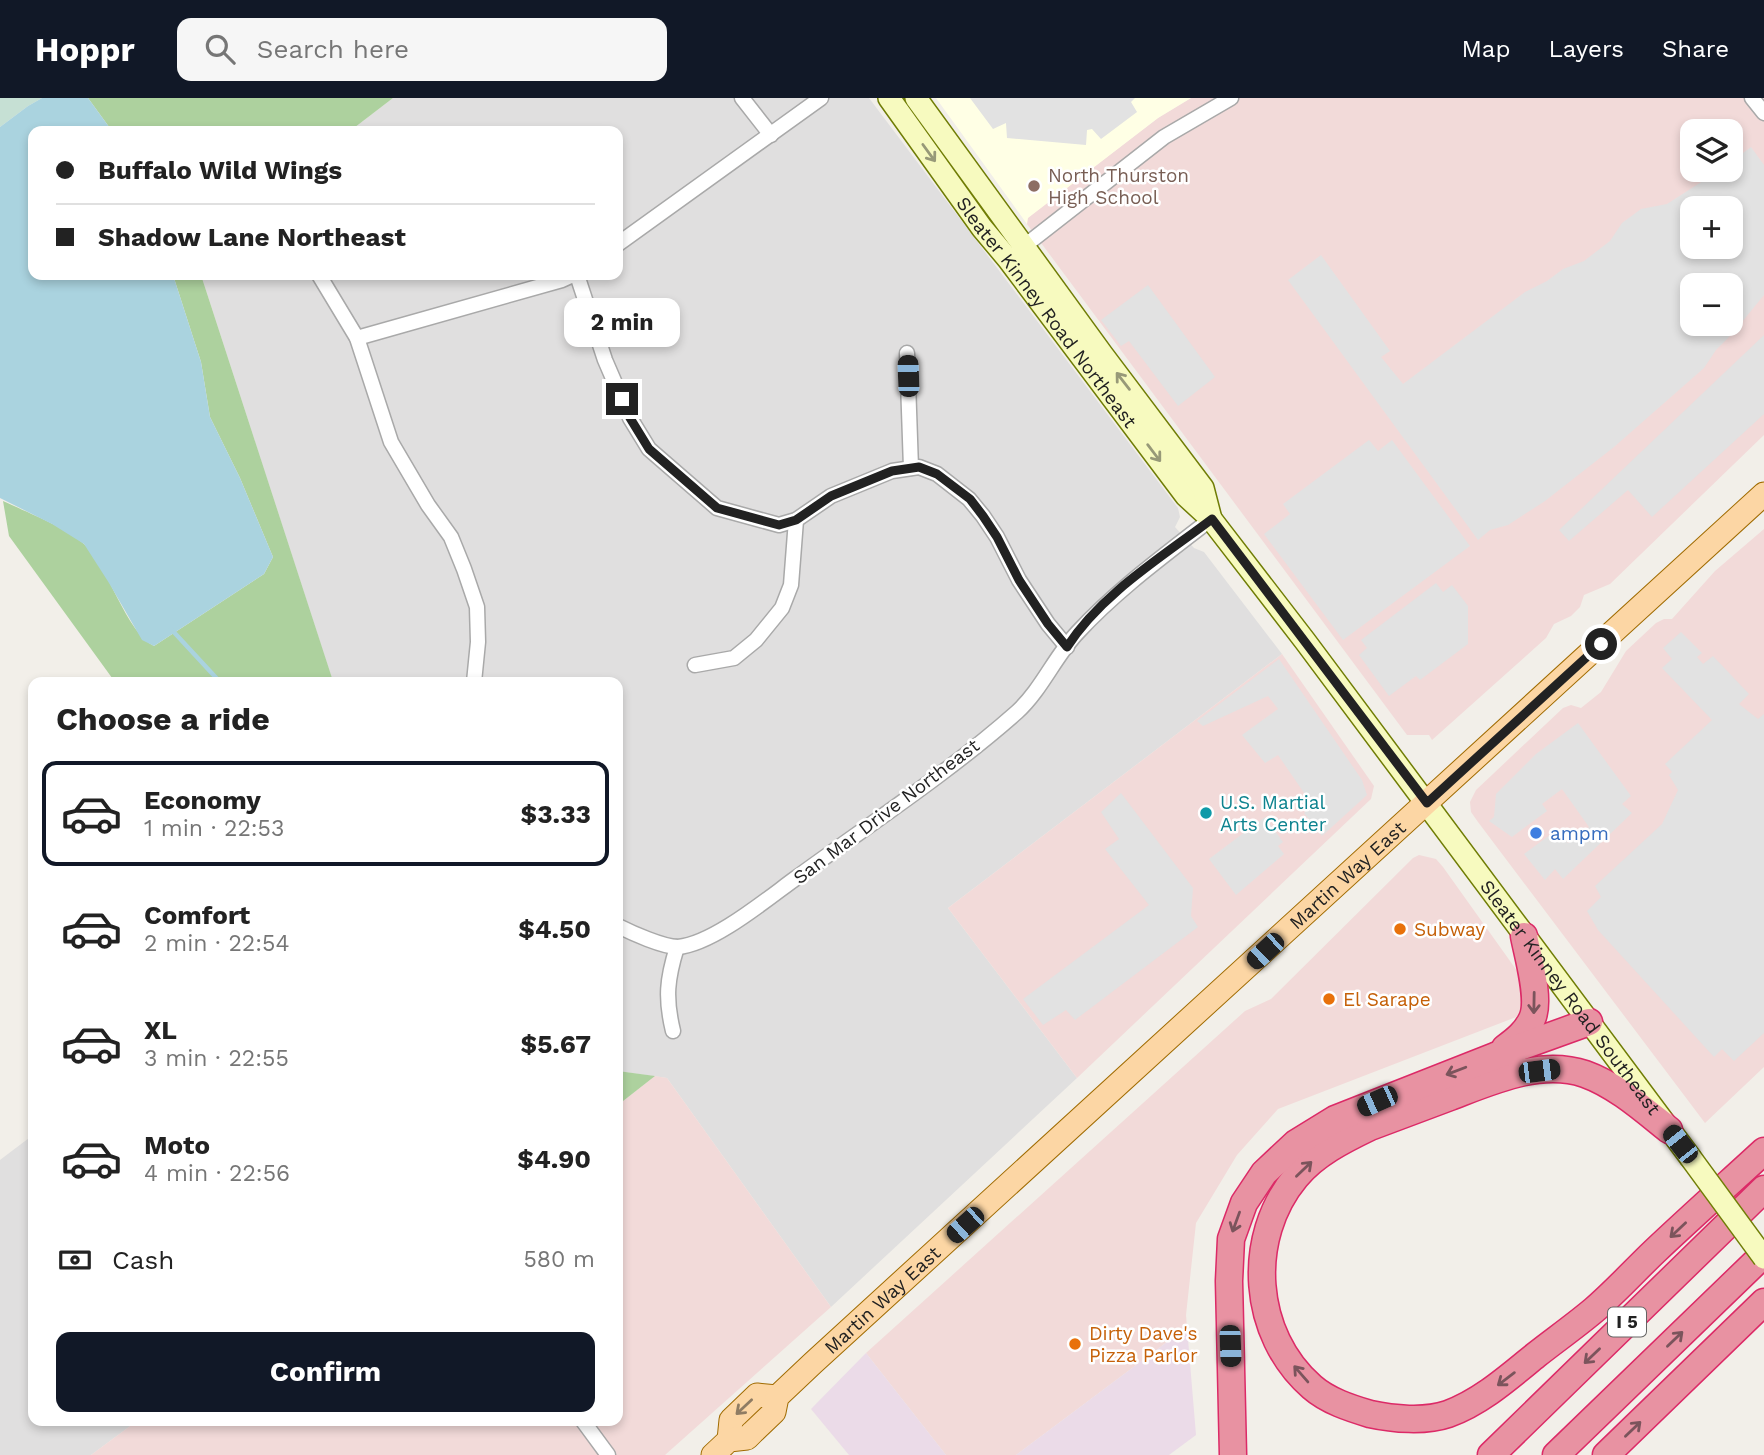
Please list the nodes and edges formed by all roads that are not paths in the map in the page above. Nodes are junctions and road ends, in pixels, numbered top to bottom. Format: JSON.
{"nodes":[{"id":1,"x":742,"y":98,"type":"edge"},
{"id":2,"x":821,"y":98,"type":"edge"},
{"id":3,"x":889,"y":98,"type":"edge"},
{"id":4,"x":916,"y":98,"type":"edge"},
{"id":5,"x":1231,"y":98,"type":"edge"},
{"id":6,"x":1752,"y":98,"type":"edge"},
{"id":7,"x":1764,"y":113,"type":"edge"},
{"id":8,"x":771,"y":135,"type":"junction"},
{"id":9,"x":623,"y":240,"type":"edge"},
{"id":10,"x":1016,"y":252,"type":"junction"},
{"id":11,"x":322,"y":280,"type":"edge"},
{"id":12,"x":562,"y":280,"type":"edge"},
{"id":13,"x":577,"y":280,"type":"edge"},
{"id":14,"x":357,"y":338,"type":"junction"},
{"id":15,"x":907,"y":353,"type":"dead end"},
{"id":16,"x":911,"y":468,"type":"junction"},
{"id":17,"x":1764,"y":494,"type":"edge"},
{"id":18,"x":1212,"y":519,"type":"junction"},
{"id":19,"x":796,"y":520,"type":"junction"},
{"id":20,"x":1067,"y":647,"type":"junction"},
{"id":21,"x":695,"y":665,"type":"dead end"},
{"id":22,"x":474,"y":677,"type":"edge"},
{"id":23,"x":1427,"y":803,"type":"junction"},
{"id":24,"x":623,"y":928,"type":"edge"},
{"id":25,"x":1524,"y":936,"type":"junction"},
{"id":26,"x":677,"y":947,"type":"junction"},
{"id":27,"x":1589,"y":1023,"type":"junction"},
{"id":28,"x":673,"y":1031,"type":"dead end"},
{"id":29,"x":1495,"y":1056,"type":"junction"},
{"id":30,"x":1670,"y":1130,"type":"junction"},
{"id":31,"x":1764,"y":1151,"type":"edge"},
{"id":32,"x":1764,"y":1189,"type":"edge"},
{"id":33,"x":1764,"y":1256,"type":"edge"},
{"id":34,"x":1764,"y":1302,"type":"edge"},
{"id":35,"x":1764,"y":1319,"type":"edge"},
{"id":36,"x":1660,"y":1403,"type":"junction"},
{"id":37,"x":587,"y":1426,"type":"edge"},
{"id":38,"x":721,"y":1448,"type":"edge"},
{"id":39,"x":608,"y":1455,"type":"edge"},
{"id":40,"x":1233,"y":1455,"type":"edge"},
{"id":41,"x":1491,"y":1455,"type":"edge"},
{"id":42,"x":1556,"y":1455,"type":"edge"},
{"id":43,"x":1606,"y":1455,"type":"edge"}],
"edges":[{"from":1,"to":8,"type":"street"},
{"from":2,"to":8,"type":"street"},
{"from":3,"to":10,"type":"street","name":"Sleater Kinney Road Northeast","one_way":true},
{"from":4,"to":10,"type":"street","name":"Sleater Kinney Road Northeast"},
{"from":5,"to":10,"type":"street"},
{"from":6,"to":7,"type":"street"},
{"from":8,"to":9,"type":"street"},
{"from":10,"to":18,"type":"street","name":"Sleater Kinney Road Northeast"},
{"from":11,"to":14,"type":"street"},
{"from":12,"to":14,"type":"street"},
{"from":13,"to":19,"type":"street"},
{"from":14,"to":22,"type":"street"},
{"from":15,"to":16,"type":"street"},
{"from":16,"to":19,"type":"street"},
{"from":16,"to":20,"type":"street"},
{"from":17,"to":23,"type":"main road","name":"Martin Way East"},
{"from":18,"to":20,"type":"street","name":"San Mar Drive Northeast"},
{"from":18,"to":23,"type":"street","name":"Sleater Kinney Road Northeast"},
{"from":19,"to":21,"type":"street"},
{"from":20,"to":26,"type":"street","name":"San Mar Drive Northeast"},
{"from":23,"to":25,"type":"street","name":"Sleater Kinney Road Southeast"},
{"from":23,"to":38,"type":"main road","name":"Martin Way East"},
{"from":24,"to":26,"type":"street"},
{"from":25,"to":27,"type":"street","name":"Sleater Kinney Road Southeast"},
{"from":25,"to":29,"type":"highway","one_way":true},
{"from":26,"to":28,"type":"street"},
{"from":27,"to":29,"type":"highway"},
{"from":27,"to":30,"type":"street","name":"Sleater Kinney Road Southeast"},
{"from":29,"to":40,"type":"highway","one_way":true},
{"from":31,"to":30,"type":"highway","one_way":true},
{"from":30,"to":33,"type":"street","name":"Sleater Kinney Road Southeast","bridge":true},
{"from":32,"to":41,"type":"highway","number":"I 5","one_way":true},
{"from":42,"to":33,"type":"highway","number":"I 5","one_way":true},
{"from":34,"to":36,"type":"highway"},
{"from":35,"to":36,"type":"highway"},
{"from":43,"to":36,"type":"highway","one_way":true},
{"from":37,"to":39,"type":"street"}]}
